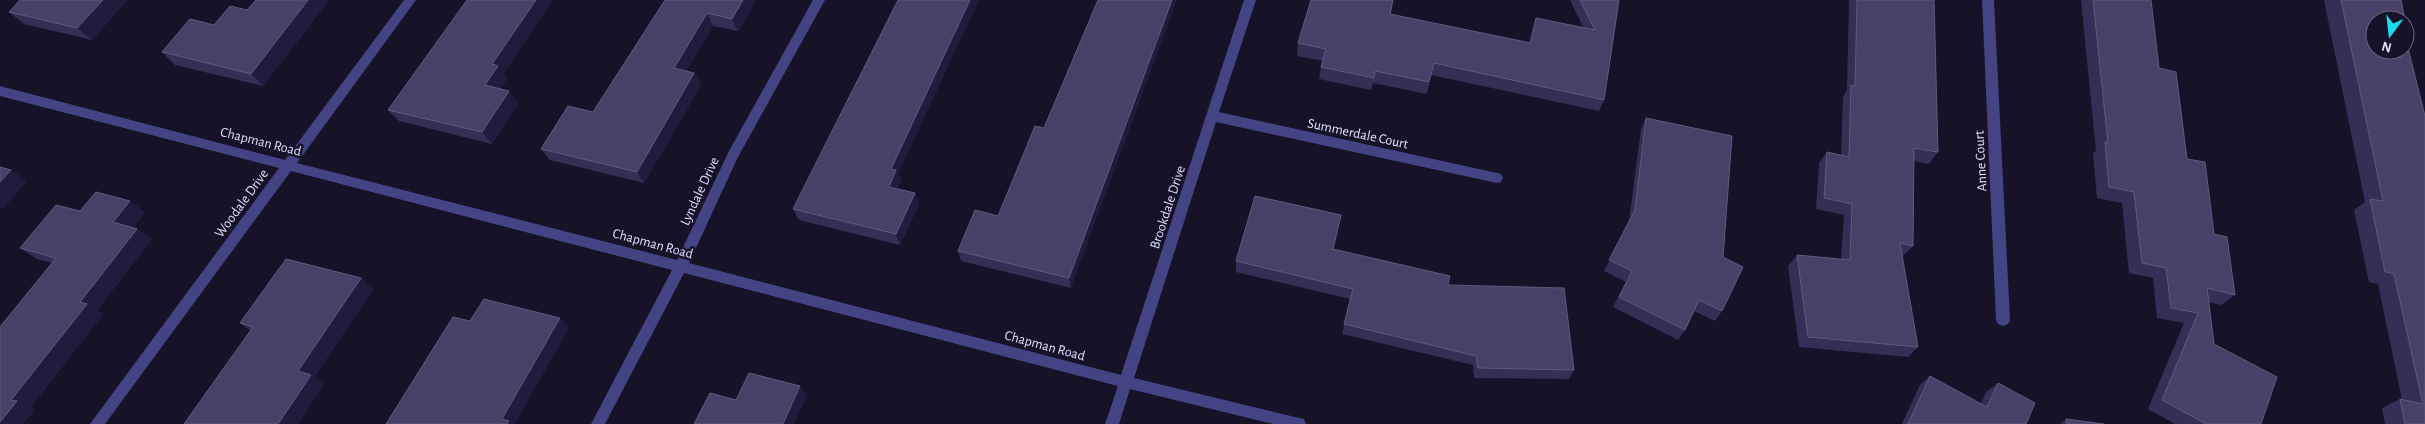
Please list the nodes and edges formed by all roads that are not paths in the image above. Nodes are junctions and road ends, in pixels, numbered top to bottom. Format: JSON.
{"nodes":[{"id":1,"x":410,"y":0,"type":"edge"},
{"id":2,"x":819,"y":0,"type":"edge"},
{"id":3,"x":1250,"y":0,"type":"edge"},
{"id":4,"x":1988,"y":0,"type":"edge"},
{"id":5,"x":0,"y":90,"type":"edge"},
{"id":6,"x":1213,"y":116,"type":"junction"},
{"id":7,"x":289,"y":164,"type":"junction"},
{"id":8,"x":1497,"y":178,"type":"dead end"},
{"id":9,"x":681,"y":266,"type":"junction"},
{"id":10,"x":2003,"y":320,"type":"dead end"},
{"id":11,"x":1126,"y":382,"type":"junction"},
{"id":12,"x":97,"y":424,"type":"edge"},
{"id":13,"x":598,"y":424,"type":"edge"},
{"id":14,"x":1112,"y":424,"type":"edge"},
{"id":15,"x":1299,"y":424,"type":"edge"}],
"edges":[{"from":1,"to":7,"type":"street","name":"Woodale Drive"},
{"from":2,"to":9,"type":"street","name":"Lyndale Drive"},
{"from":3,"to":6,"type":"street","name":"Brookdale Drive"},
{"from":4,"to":10,"type":"street","name":"Anne Court"},
{"from":5,"to":7,"type":"street","name":"Chapman Road"},
{"from":6,"to":8,"type":"street","name":"Summerdale Court"},
{"from":6,"to":11,"type":"street","name":"Brookdale Drive"},
{"from":7,"to":9,"type":"street","name":"Chapman Road"},
{"from":7,"to":12,"type":"street","name":"Woodale Drive"},
{"from":9,"to":11,"type":"street","name":"Chapman Road"},
{"from":9,"to":13,"type":"street","name":"Lyndale Drive"},
{"from":11,"to":14,"type":"street","name":"Brookdale Drive"},
{"from":11,"to":15,"type":"street","name":"Chapman Road"}]}
